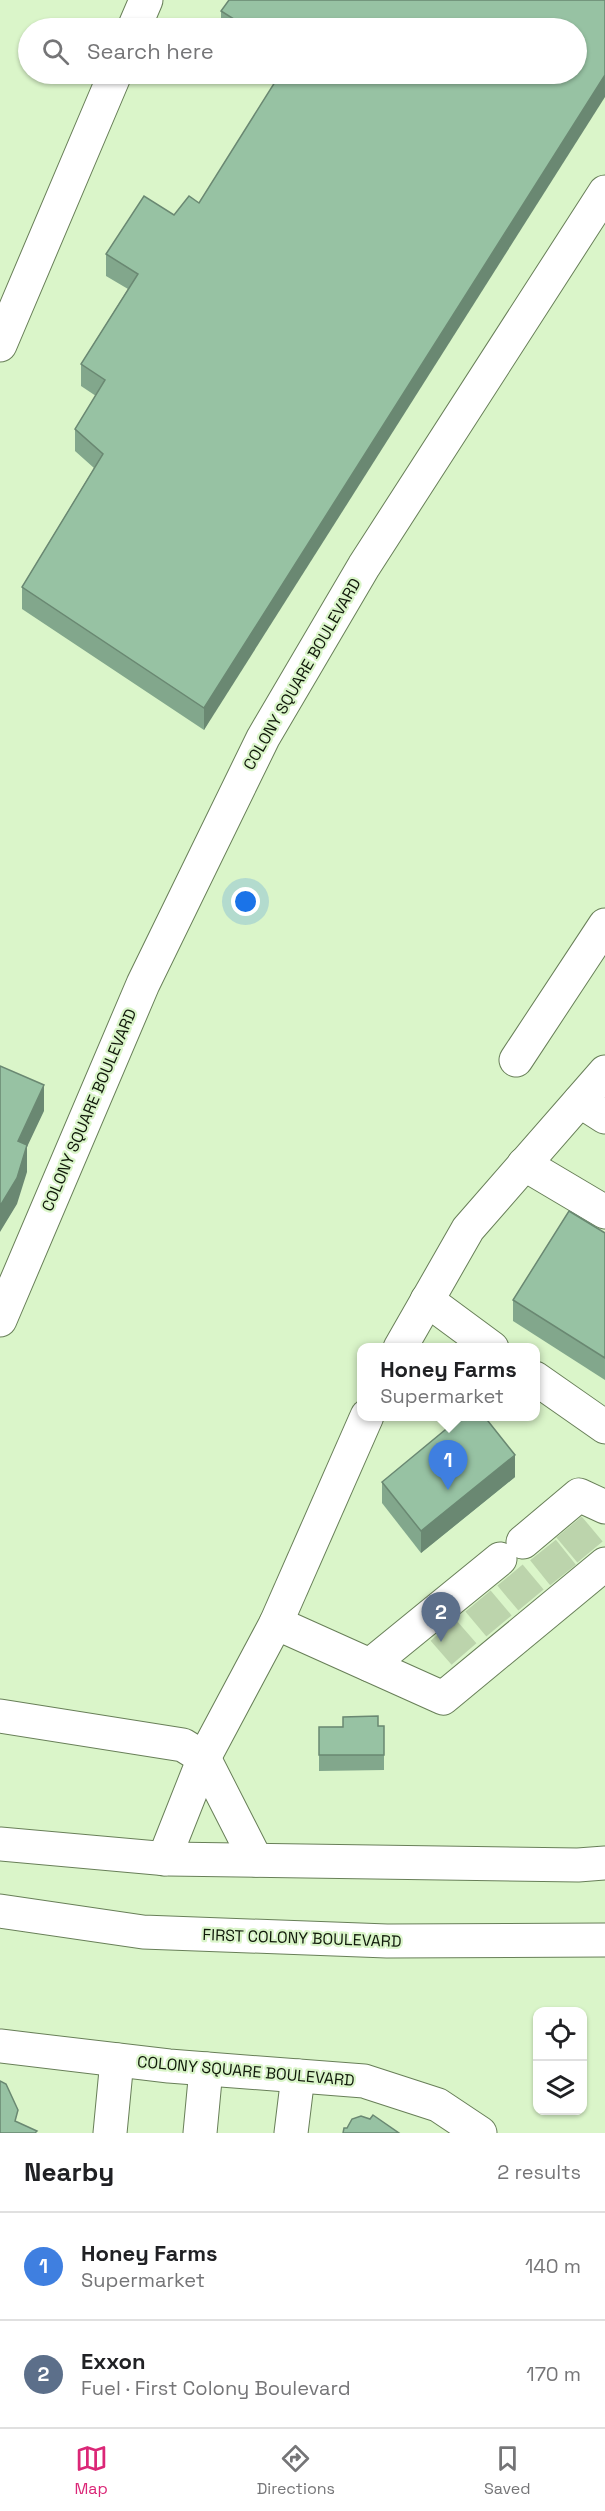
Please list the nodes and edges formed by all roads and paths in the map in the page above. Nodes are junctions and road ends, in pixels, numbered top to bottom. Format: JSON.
{"nodes":[{"id":1,"x":146,"y":0,"type":"edge"},
{"id":2,"x":138,"y":18,"type":"edge"},
{"id":3,"x":111,"y":84,"type":"edge"},
{"id":4,"x":605,"y":192,"type":"edge"},
{"id":5,"x":0,"y":345,"type":"edge"},
{"id":6,"x":605,"y":925,"type":"edge"},
{"id":7,"x":516,"y":1060,"type":"dead end"},
{"id":8,"x":605,"y":1072,"type":"edge"},
{"id":9,"x":592,"y":1109,"type":"edge"},
{"id":10,"x":524,"y":1164,"type":"junction"},
{"id":11,"x":605,"y":1212,"type":"edge"},
{"id":12,"x":427,"y":1300,"type":"junction"},
{"id":13,"x":0,"y":1320,"type":"edge"},
{"id":14,"x":402,"y":1343,"type":"edge"},
{"id":15,"x":486,"y":1343,"type":"edge"},
{"id":16,"x":540,"y":1382,"type":"edge"},
{"id":17,"x":365,"y":1421,"type":"edge"},
{"id":18,"x":605,"y":1427,"type":"edge"},
{"id":19,"x":605,"y":1507,"type":"edge"},
{"id":20,"x":585,"y":1544,"type":"edge"},
{"id":21,"x":276,"y":1623,"type":"junction"},
{"id":22,"x":370,"y":1665,"type":"junction"},
{"id":23,"x":0,"y":1716,"type":"edge"},
{"id":24,"x":204,"y":1758,"type":"junction"},
{"id":25,"x":0,"y":1844,"type":"edge"},
{"id":26,"x":164,"y":1859,"type":"junction"},
{"id":27,"x":256,"y":1860,"type":"junction"},
{"id":28,"x":605,"y":1863,"type":"edge"},
{"id":29,"x":0,"y":1911,"type":"edge"},
{"id":30,"x":605,"y":1940,"type":"edge"},
{"id":31,"x":0,"y":2046,"type":"edge"},
{"id":32,"x":117,"y":2060,"type":"junction"},
{"id":33,"x":206,"y":2069,"type":"junction"},
{"id":34,"x":298,"y":2076,"type":"junction"},
{"id":35,"x":110,"y":2133,"type":"edge"},
{"id":36,"x":200,"y":2133,"type":"edge"},
{"id":37,"x":291,"y":2133,"type":"edge"},
{"id":38,"x":480,"y":2133,"type":"edge"}],
"edges":[{"from":1,"to":2,"type":"street"},
{"from":3,"to":5,"type":"street"},
{"from":4,"to":13,"type":"street","name":"COLONY SQUARE BOULEVARD"},
{"from":6,"to":7,"type":"street"},
{"from":8,"to":9,"type":"street"},
{"from":9,"to":10,"type":"street"},
{"from":10,"to":11,"type":"street"},
{"from":10,"to":12,"type":"street"},
{"from":12,"to":14,"type":"street"},
{"from":12,"to":15,"type":"street"},
{"from":16,"to":18,"type":"street"},
{"from":17,"to":21,"type":"street"},
{"from":19,"to":20,"type":"street"},
{"from":20,"to":22,"type":"street"},
{"from":20,"to":22,"type":"street"},
{"from":21,"to":22,"type":"street"},
{"from":21,"to":24,"type":"street"},
{"from":23,"to":24,"type":"street"},
{"from":24,"to":26,"type":"street"},
{"from":24,"to":27,"type":"street"},
{"from":25,"to":26,"type":"street"},
{"from":26,"to":27,"type":"street"},
{"from":27,"to":28,"type":"street"},
{"from":29,"to":30,"type":"street","name":"FIRST COLONY BOULEVARD"},
{"from":31,"to":32,"type":"street","name":"COLONY SQUARE BOULEVARD"},
{"from":32,"to":33,"type":"street","name":"COLONY SQUARE BOULEVARD"},
{"from":32,"to":35,"type":"street"},
{"from":33,"to":34,"type":"street","name":"COLONY SQUARE BOULEVARD"},
{"from":33,"to":36,"type":"street"},
{"from":34,"to":37,"type":"street"},
{"from":34,"to":38,"type":"street","name":"COLONY SQUARE BOULEVARD"}]}
